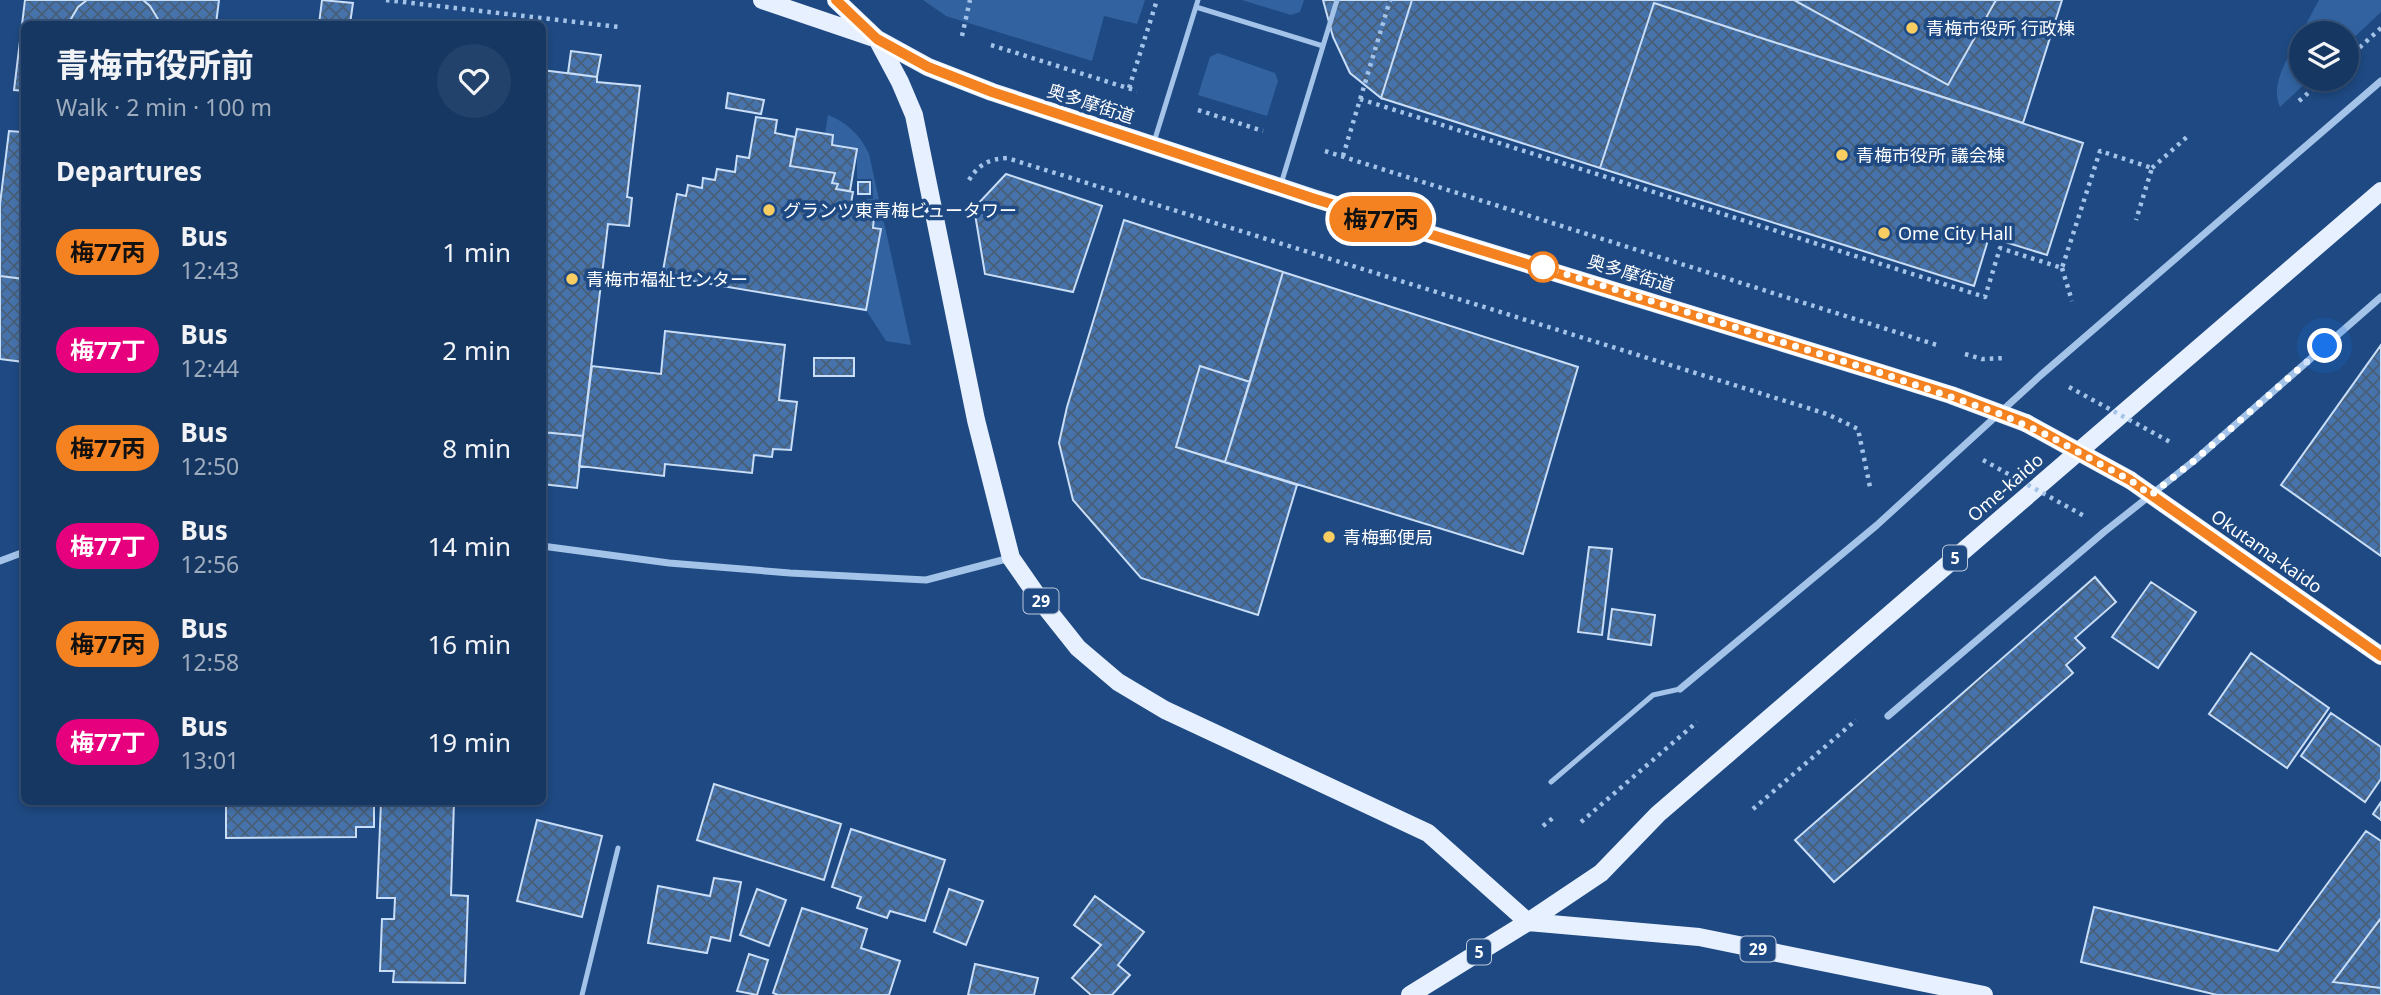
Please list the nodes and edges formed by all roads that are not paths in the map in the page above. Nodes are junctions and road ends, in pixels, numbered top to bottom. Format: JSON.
{"nodes":[{"id":1,"x":762,"y":0,"type":"edge"},
{"id":2,"x":836,"y":0,"type":"edge"},
{"id":3,"x":1337,"y":0,"type":"edge"},
{"id":4,"x":1197,"y":3,"type":"edge"},
{"id":5,"x":877,"y":39,"type":"junction"},
{"id":6,"x":1323,"y":46,"type":"junction"},
{"id":7,"x":2381,"y":81,"type":"edge"},
{"id":8,"x":1153,"y":145,"type":"junction"},
{"id":9,"x":1280,"y":187,"type":"junction"},
{"id":10,"x":2381,"y":191,"type":"edge"},
{"id":11,"x":2381,"y":297,"type":"edge"},
{"id":12,"x":1998,"y":413,"type":"junction"},
{"id":13,"x":2130,"y":480,"type":"joint"},
{"id":14,"x":2151,"y":495,"type":"junction"},
{"id":15,"x":546,"y":547,"type":"edge"},
{"id":16,"x":21,"y":553,"type":"edge"},
{"id":17,"x":1011,"y":558,"type":"junction"},
{"id":18,"x":0,"y":561,"type":"edge"},
{"id":19,"x":2381,"y":656,"type":"edge"},
{"id":20,"x":1680,"y":689,"type":"joint"},
{"id":21,"x":1888,"y":716,"type":"dead end"},
{"id":22,"x":1551,"y":782,"type":"dead end"},
{"id":23,"x":618,"y":849,"type":"dead end"},
{"id":24,"x":1528,"y":922,"type":"junction"},
{"id":25,"x":582,"y":995,"type":"edge"},
{"id":26,"x":1410,"y":995,"type":"edge"},
{"id":27,"x":1984,"y":995,"type":"edge"}],
"edges":[{"from":1,"to":5,"type":"main road","name":"奥多摩街道","number":"29"},
{"from":2,"to":5,"type":"main road","name":"奥多摩街道","number":"29"},
{"from":3,"to":6,"type":"lane"},
{"from":4,"to":6,"type":"lane"},
{"from":4,"to":8,"type":"lane"},
{"from":5,"to":8,"type":"main road","name":"奥多摩街道","number":"29"},
{"from":5,"to":17,"type":"main road","number":"29"},
{"from":6,"to":9,"type":"lane"},
{"from":7,"to":12,"type":"street"},
{"from":8,"to":9,"type":"main road","name":"奥多摩街道","number":"29"},
{"from":9,"to":12,"type":"main road","name":"奥多摩街道","number":"29"},
{"from":10,"to":24,"type":"main road","name":"Ome-kaido","number":"5"},
{"from":11,"to":14,"type":"street"},
{"from":12,"to":13,"type":"main road","name":"奥多摩街道","number":"29","bridge":true},
{"from":12,"to":20,"type":"street"},
{"from":13,"to":14,"type":"main road","name":"Okutama-kaido","number":"29"},
{"from":14,"to":19,"type":"main road","name":"Okutama-kaido","number":"29"},
{"from":14,"to":21,"type":"street"},
{"from":15,"to":17,"type":"street"},
{"from":16,"to":18,"type":"street"},
{"from":17,"to":24,"type":"main road","number":"29"},
{"from":20,"to":22,"type":"lane"},
{"from":23,"to":25,"type":"lane"},
{"from":24,"to":26,"type":"main road","number":"5"},
{"from":24,"to":27,"type":"main road","number":"29"}]}
